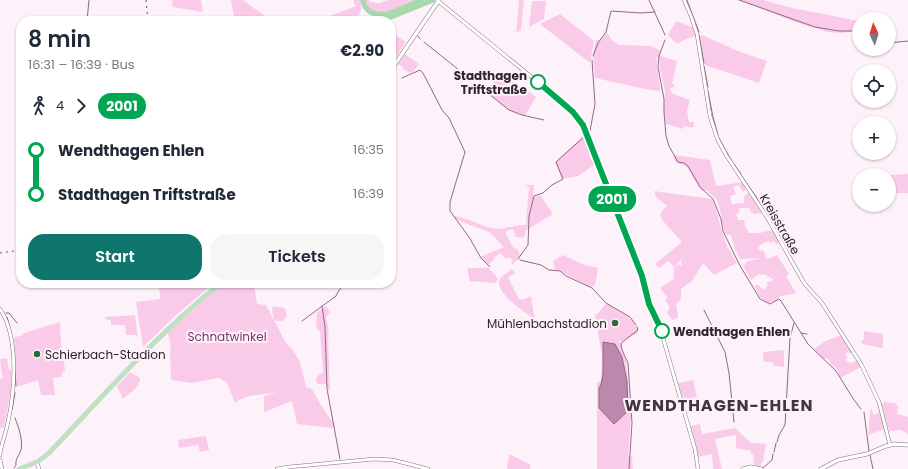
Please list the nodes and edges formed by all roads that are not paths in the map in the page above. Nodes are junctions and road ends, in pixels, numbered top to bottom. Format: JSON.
{"nodes":[{"id":1,"x":362,"y":0,"type":"edge"},
{"id":2,"x":422,"y":0,"type":"edge"},
{"id":3,"x":432,"y":0,"type":"edge"},
{"id":4,"x":438,"y":0,"type":"edge"},
{"id":5,"x":684,"y":0,"type":"edge"},
{"id":6,"x":397,"y":10,"type":"junction"},
{"id":7,"x":382,"y":16,"type":"edge"},
{"id":8,"x":393,"y":16,"type":"edge"},
{"id":9,"x":396,"y":63,"type":"edge"},
{"id":10,"x":215,"y":288,"type":"edge"},
{"id":11,"x":0,"y":309,"type":"edge"},
{"id":12,"x":890,"y":445,"type":"junction"},
{"id":13,"x":908,"y":445,"type":"edge"},
{"id":14,"x":0,"y":455,"type":"edge"},
{"id":15,"x":0,"y":460,"type":"edge"},
{"id":16,"x":37,"y":462,"type":"junction"},
{"id":17,"x":2,"y":469,"type":"edge"},
{"id":18,"x":19,"y":469,"type":"edge"},
{"id":19,"x":39,"y":469,"type":"edge"},
{"id":20,"x":277,"y":469,"type":"edge"},
{"id":21,"x":428,"y":469,"type":"edge"},
{"id":22,"x":698,"y":469,"type":"edge"},
{"id":23,"x":743,"y":469,"type":"edge"},
{"id":24,"x":761,"y":469,"type":"edge"},
{"id":25,"x":821,"y":469,"type":"edge"}],
"edges":[{"from":1,"to":6,"type":"highway"},
{"from":2,"to":6,"type":"highway"},
{"from":3,"to":8,"type":"highway"},
{"from":4,"to":9,"type":"main road"},
{"from":4,"to":22,"type":"street"},
{"from":5,"to":12,"type":"street","name":"Kreisstraße"},
{"from":6,"to":7,"type":"highway"},
{"from":10,"to":16,"type":"main road"},
{"from":11,"to":14,"type":"street"},
{"from":12,"to":13,"type":"main road"},
{"from":12,"to":25,"type":"main road"},
{"from":15,"to":17,"type":"street"},
{"from":16,"to":18,"type":"main road"},
{"from":16,"to":19,"type":"street"},
{"from":20,"to":21,"type":"street"},
{"from":23,"to":24,"type":"main road"}]}
